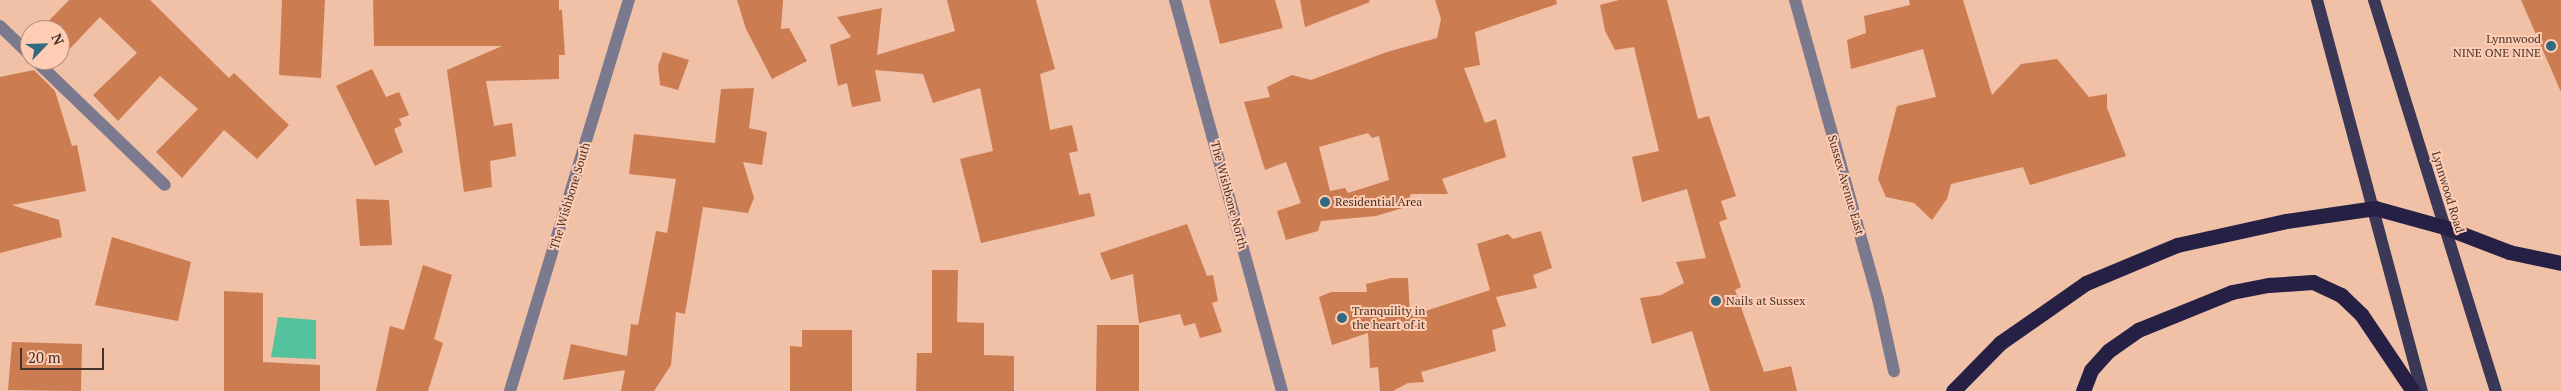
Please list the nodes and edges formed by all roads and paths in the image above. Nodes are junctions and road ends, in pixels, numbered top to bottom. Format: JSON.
{"nodes":[{"id":1,"x":629,"y":0,"type":"edge"},
{"id":2,"x":1174,"y":0,"type":"edge"},
{"id":3,"x":1795,"y":0,"type":"edge"},
{"id":4,"x":2317,"y":0,"type":"edge"},
{"id":5,"x":2374,"y":0,"type":"edge"},
{"id":6,"x":0,"y":26,"type":"edge"},
{"id":7,"x":20,"y":45,"type":"edge"},
{"id":8,"x":45,"y":70,"type":"edge"},
{"id":9,"x":165,"y":185,"type":"dead end"},
{"id":10,"x":2375,"y":208,"type":"junction"},
{"id":11,"x":2444,"y":227,"type":"junction"},
{"id":12,"x":2561,"y":263,"type":"edge"},
{"id":13,"x":1894,"y":371,"type":"dead end"},
{"id":14,"x":510,"y":391,"type":"edge"},
{"id":15,"x":1282,"y":391,"type":"edge"},
{"id":16,"x":1953,"y":391,"type":"edge"},
{"id":17,"x":2083,"y":391,"type":"edge"},
{"id":18,"x":2413,"y":391,"type":"edge"},
{"id":19,"x":2422,"y":391,"type":"edge"},
{"id":20,"x":2496,"y":391,"type":"edge"}],
"edges":[{"from":1,"to":14,"type":"street","name":"The Wishbone South"},
{"from":2,"to":15,"type":"street","name":"The Wishbone North"},
{"from":3,"to":13,"type":"street","name":"Sussex Avenue East"},
{"from":4,"to":10,"type":"main road"},
{"from":5,"to":11,"type":"main road","name":"Lynnwood Road"},
{"from":6,"to":7,"type":"street"},
{"from":8,"to":9,"type":"street"},
{"from":10,"to":11,"type":"highway"},
{"from":10,"to":16,"type":"highway"},
{"from":10,"to":19,"type":"main road"},
{"from":11,"to":12,"type":"highway"},
{"from":11,"to":20,"type":"main road","name":"Lynnwood Road"},
{"from":17,"to":18,"type":"highway"}]}
